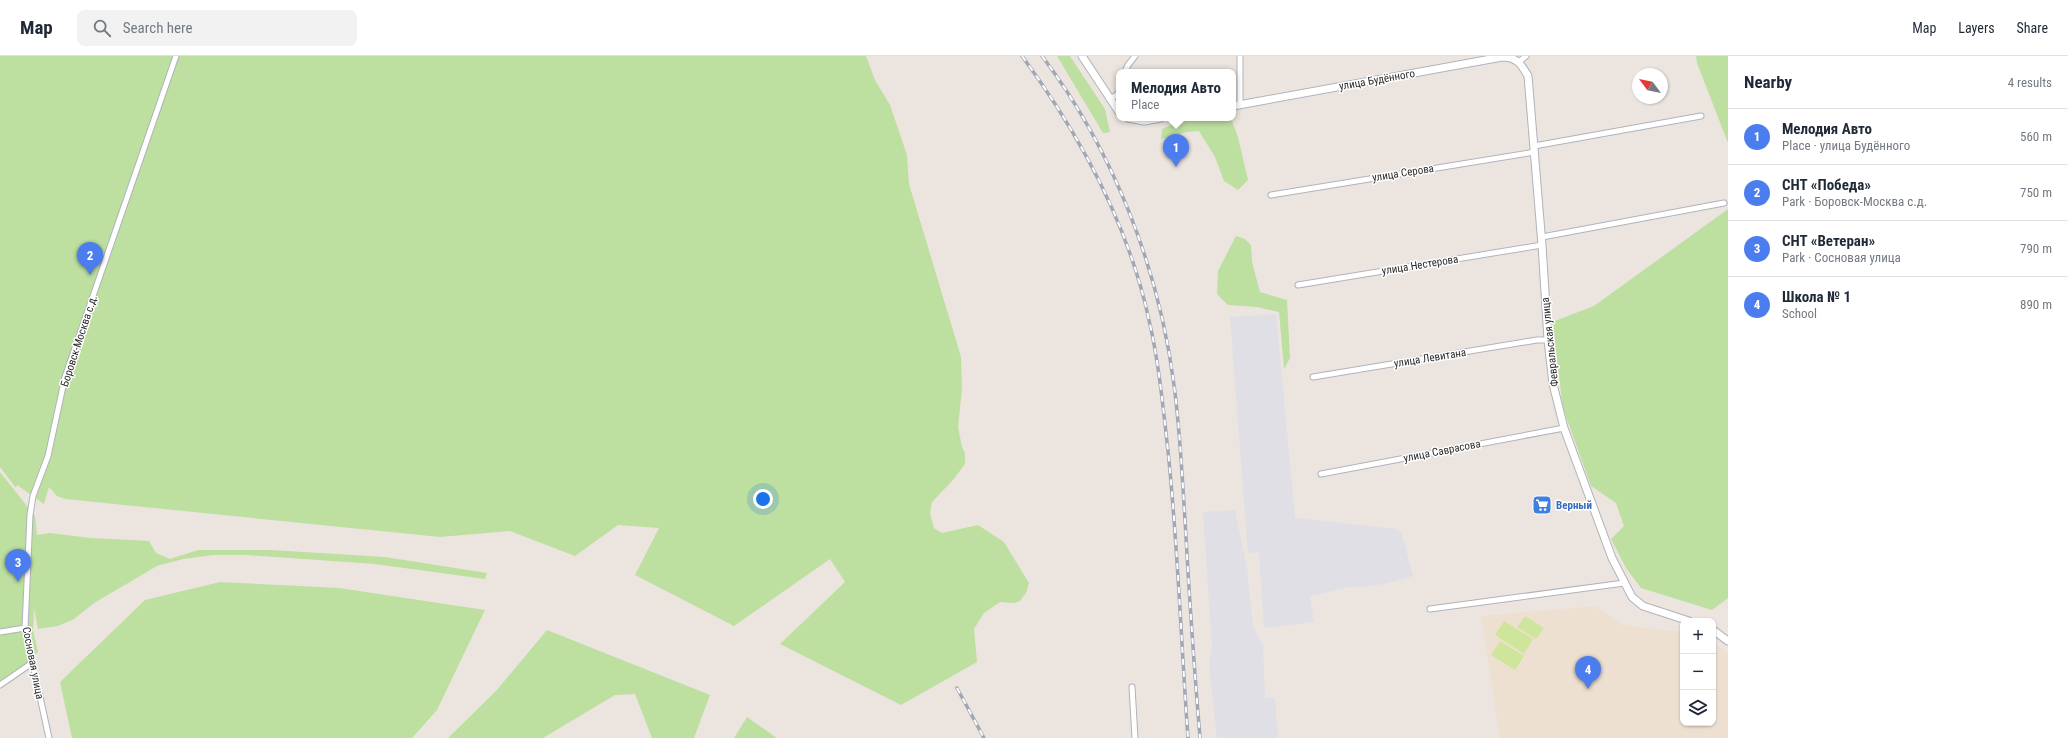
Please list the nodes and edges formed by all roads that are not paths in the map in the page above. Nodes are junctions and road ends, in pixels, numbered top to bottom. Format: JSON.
{"nodes":[{"id":1,"x":176,"y":56,"type":"edge"},
{"id":2,"x":1082,"y":56,"type":"edge"},
{"id":3,"x":1135,"y":56,"type":"edge"},
{"id":4,"x":1240,"y":56,"type":"edge"},
{"id":5,"x":1526,"y":56,"type":"edge"},
{"id":6,"x":1520,"y":59,"type":"edge"},
{"id":7,"x":1128,"y":69,"type":"edge"},
{"id":8,"x":1116,"y":96,"type":"edge"},
{"id":9,"x":1109,"y":99,"type":"junction"},
{"id":10,"x":1236,"y":105,"type":"edge"},
{"id":11,"x":1116,"y":108,"type":"edge"},
{"id":12,"x":1701,"y":116,"type":"dead end"},
{"id":13,"x":1535,"y":149,"type":"junction"},
{"id":14,"x":1271,"y":195,"type":"dead end"},
{"id":15,"x":1724,"y":203,"type":"dead end"},
{"id":16,"x":1542,"y":241,"type":"junction"},
{"id":17,"x":1298,"y":285,"type":"dead end"},
{"id":18,"x":1548,"y":340,"type":"junction"},
{"id":19,"x":1313,"y":377,"type":"dead end"},
{"id":20,"x":1564,"y":428,"type":"junction"},
{"id":21,"x":1321,"y":474,"type":"dead end"},
{"id":22,"x":30,"y":515,"type":"joint"},
{"id":23,"x":1624,"y":583,"type":"junction"},
{"id":24,"x":1430,"y":609,"type":"dead end"},
{"id":25,"x":1680,"y":618,"type":"edge"},
{"id":26,"x":25,"y":628,"type":"junction"},
{"id":27,"x":0,"y":632,"type":"edge"},
{"id":28,"x":1716,"y":632,"type":"edge"},
{"id":29,"x":1728,"y":641,"type":"edge"},
{"id":30,"x":32,"y":663,"type":"junction"},
{"id":31,"x":0,"y":685,"type":"edge"},
{"id":32,"x":1132,"y":688,"type":"dead end"},
{"id":33,"x":48,"y":738,"type":"edge"},
{"id":34,"x":1135,"y":738,"type":"edge"}],
"edges":[{"from":1,"to":22,"type":"street","name":"Боровск-Москва с.д."},
{"from":2,"to":9,"type":"main road"},
{"from":3,"to":7,"type":"street"},
{"from":4,"to":10,"type":"street"},
{"from":5,"to":6,"type":"street"},
{"from":6,"to":10,"type":"main road","name":"улица Будённого"},
{"from":6,"to":13,"type":"main road","name":"Февральская улица"},
{"from":8,"to":9,"type":"street"},
{"from":9,"to":11,"type":"main road"},
{"from":12,"to":13,"type":"street","name":"улица Серова"},
{"from":13,"to":14,"type":"street","name":"улица Серова"},
{"from":13,"to":16,"type":"main road","name":"Февральская улица"},
{"from":15,"to":16,"type":"street","name":"улица Нестерова"},
{"from":16,"to":17,"type":"street","name":"улица Нестерова"},
{"from":16,"to":18,"type":"main road","name":"Февральская улица"},
{"from":18,"to":19,"type":"street","name":"улица Левитана"},
{"from":18,"to":20,"type":"main road","name":"Февральская улица"},
{"from":20,"to":21,"type":"street","name":"улица Саврасова"},
{"from":20,"to":23,"type":"main road","name":"Февральская улица"},
{"from":22,"to":26,"type":"street","name":"Сосновая улица"},
{"from":23,"to":24,"type":"street"},
{"from":23,"to":25,"type":"main road","name":"Февральская улица"},
{"from":26,"to":27,"type":"street"},
{"from":26,"to":30,"type":"street","name":"Сосновая улица"},
{"from":28,"to":29,"type":"main road"},
{"from":30,"to":31,"type":"street"},
{"from":30,"to":33,"type":"street","name":"Сосновая улица"},
{"from":32,"to":34,"type":"street"}]}
